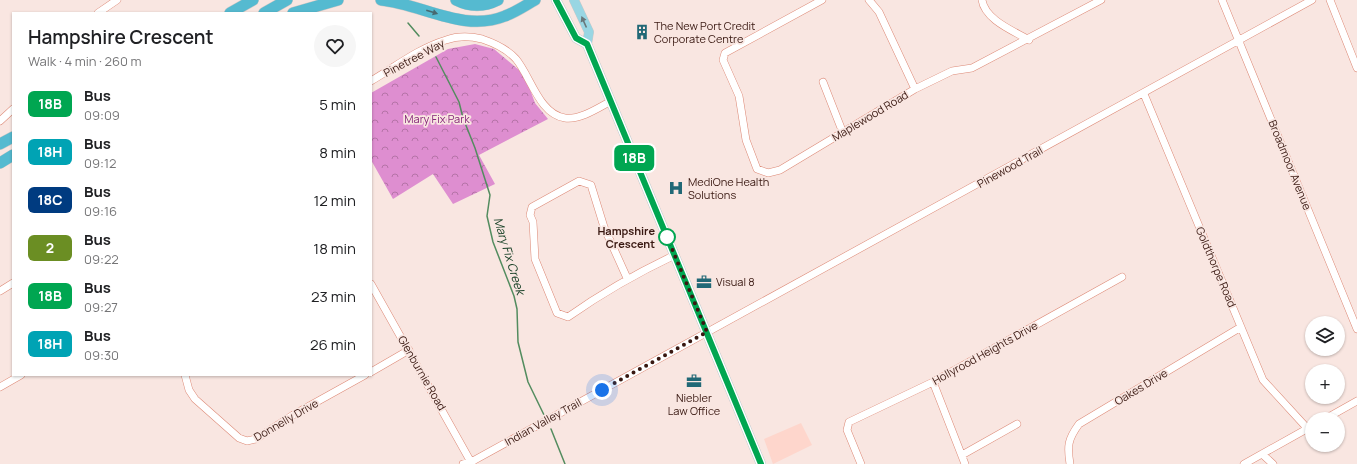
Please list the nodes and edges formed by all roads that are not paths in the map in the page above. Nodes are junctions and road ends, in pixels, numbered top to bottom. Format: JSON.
{"nodes":[{"id":1,"x":117,"y":0,"type":"edge"},
{"id":2,"x":254,"y":0,"type":"edge"},
{"id":3,"x":287,"y":0,"type":"edge"},
{"id":4,"x":338,"y":0,"type":"edge"},
{"id":5,"x":381,"y":0,"type":"edge"},
{"id":6,"x":456,"y":0,"type":"edge"},
{"id":7,"x":498,"y":0,"type":"edge"},
{"id":8,"x":535,"y":0,"type":"edge"},
{"id":9,"x":556,"y":0,"type":"edge"},
{"id":10,"x":574,"y":0,"type":"edge"},
{"id":11,"x":822,"y":0,"type":"edge"},
{"id":12,"x":869,"y":0,"type":"edge"},
{"id":13,"x":982,"y":0,"type":"edge"},
{"id":14,"x":1101,"y":0,"type":"edge"},
{"id":15,"x":1222,"y":0,"type":"edge"},
{"id":16,"x":1312,"y":0,"type":"edge"},
{"id":17,"x":1330,"y":0,"type":"edge"},
{"id":18,"x":99,"y":12,"type":"edge"},
{"id":19,"x":232,"y":12,"type":"edge"},
{"id":20,"x":266,"y":12,"type":"edge"},
{"id":21,"x":296,"y":12,"type":"edge"},
{"id":22,"x":1029,"y":40,"type":"junction"},
{"id":23,"x":1239,"y":40,"type":"junction"},
{"id":24,"x":587,"y":44,"type":"junction"},
{"id":25,"x":1354,"y":50,"type":"edge"},
{"id":26,"x":1357,"y":68,"type":"edge"},
{"id":27,"x":372,"y":81,"type":"edge"},
{"id":28,"x":823,"y":82,"type":"dead end"},
{"id":29,"x":915,"y":89,"type":"junction"},
{"id":30,"x":1144,"y":94,"type":"junction"},
{"id":31,"x":611,"y":101,"type":"junction"},
{"id":32,"x":12,"y":110,"type":"edge"},
{"id":33,"x":0,"y":121,"type":"edge"},
{"id":34,"x":843,"y":133,"type":"junction"},
{"id":35,"x":12,"y":138,"type":"edge"},
{"id":36,"x":0,"y":144,"type":"edge"},
{"id":37,"x":12,"y":156,"type":"edge"},
{"id":38,"x":0,"y":163,"type":"edge"},
{"id":39,"x":675,"y":255,"type":"junction"},
{"id":40,"x":1122,"y":277,"type":"dead end"},
{"id":41,"x":627,"y":278,"type":"junction"},
{"id":42,"x":12,"y":284,"type":"edge"},
{"id":43,"x":372,"y":286,"type":"edge"},
{"id":44,"x":0,"y":291,"type":"edge"},
{"id":45,"x":1241,"y":327,"type":"junction"},
{"id":46,"x":1357,"y":329,"type":"edge"},
{"id":47,"x":707,"y":332,"type":"junction"},
{"id":48,"x":409,"y":350,"type":"junction"},
{"id":49,"x":372,"y":371,"type":"edge"},
{"id":50,"x":19,"y":376,"type":"edge"},
{"id":51,"x":184,"y":376,"type":"edge"},
{"id":52,"x":363,"y":376,"type":"edge"},
{"id":53,"x":932,"y":382,"type":"junction"},
{"id":54,"x":0,"y":387,"type":"edge"},
{"id":55,"x":1357,"y":402,"type":"edge"},
{"id":56,"x":1338,"y":412,"type":"edge"},
{"id":57,"x":1305,"y":422,"type":"edge"},
{"id":58,"x":1017,"y":424,"type":"dead end"},
{"id":59,"x":1305,"y":430,"type":"edge"},
{"id":60,"x":1262,"y":454,"type":"junction"},
{"id":61,"x":962,"y":456,"type":"junction"},
{"id":62,"x":471,"y":463,"type":"edge"},
{"id":63,"x":463,"y":464,"type":"edge"},
{"id":64,"x":761,"y":464,"type":"edge"},
{"id":65,"x":861,"y":464,"type":"edge"},
{"id":66,"x":965,"y":464,"type":"edge"},
{"id":67,"x":1070,"y":464,"type":"edge"},
{"id":68,"x":1244,"y":464,"type":"edge"},
{"id":69,"x":1273,"y":464,"type":"edge"}],
"edges":[{"from":1,"to":18,"type":"street"},
{"from":2,"to":19,"type":"highway"},
{"from":3,"to":20,"type":"highway"},
{"from":4,"to":21,"type":"highway"},
{"from":5,"to":8,"type":"highway","one_way":true},
{"from":6,"to":7,"type":"highway"},
{"from":9,"to":24,"type":"main road"},
{"from":24,"to":10,"type":"main road","one_way":true},
{"from":11,"to":34,"type":"street","name":"Maplewood Road"},
{"from":12,"to":29,"type":"street"},
{"from":13,"to":22,"type":"street"},
{"from":14,"to":22,"type":"street","name":"Maplewood Road"},
{"from":15,"to":23,"type":"street","name":"Broadmoor Avenue"},
{"from":16,"to":23,"type":"street","name":"Pinewood Trail"},
{"from":17,"to":25,"type":"street"},
{"from":22,"to":29,"type":"street","name":"Maplewood Road"},
{"from":23,"to":30,"type":"street","name":"Pinewood Trail"},
{"from":23,"to":46,"type":"street","name":"Broadmoor Avenue"},
{"from":24,"to":31,"type":"main road"},
{"from":25,"to":26,"type":"street"},
{"from":27,"to":31,"type":"street","name":"Pinetree Way"},
{"from":28,"to":34,"type":"street"},
{"from":29,"to":34,"type":"street","name":"Maplewood Road"},
{"from":30,"to":45,"type":"street","name":"Goldthorpe Road"},
{"from":30,"to":47,"type":"street","name":"Pinewood Trail"},
{"from":31,"to":39,"type":"main road"},
{"from":32,"to":33,"type":"street"},
{"from":35,"to":36,"type":"highway"},
{"from":37,"to":38,"type":"highway"},
{"from":39,"to":41,"type":"street"},
{"from":39,"to":47,"type":"main road"},
{"from":40,"to":53,"type":"street","name":"Hollyrood Heights Drive"},
{"from":41,"to":41,"type":"street"},
{"from":42,"to":44,"type":"street"},
{"from":43,"to":48,"type":"street","name":"Glenburnie Road"},
{"from":45,"to":57,"type":"street","name":"Goldthorpe Road"},
{"from":45,"to":67,"type":"street","name":"Oakes Drive"},
{"from":47,"to":62,"type":"street","name":"Indian Valley Trail"},
{"from":47,"to":64,"type":"main road"},
{"from":48,"to":49,"type":"street"},
{"from":48,"to":62,"type":"street","name":"Glenburnie Road"},
{"from":50,"to":54,"type":"street"},
{"from":51,"to":52,"type":"street","name":"Donnelly Drive"},
{"from":53,"to":61,"type":"street"},
{"from":53,"to":65,"type":"street","name":"Hollyrood Heights Drive"},
{"from":55,"to":56,"type":"street"},
{"from":58,"to":61,"type":"street"},
{"from":59,"to":60,"type":"street"},
{"from":60,"to":68,"type":"street"},
{"from":60,"to":69,"type":"street"},
{"from":61,"to":66,"type":"street"},
{"from":62,"to":63,"type":"street","name":"Indian Valley Trail"}]}
